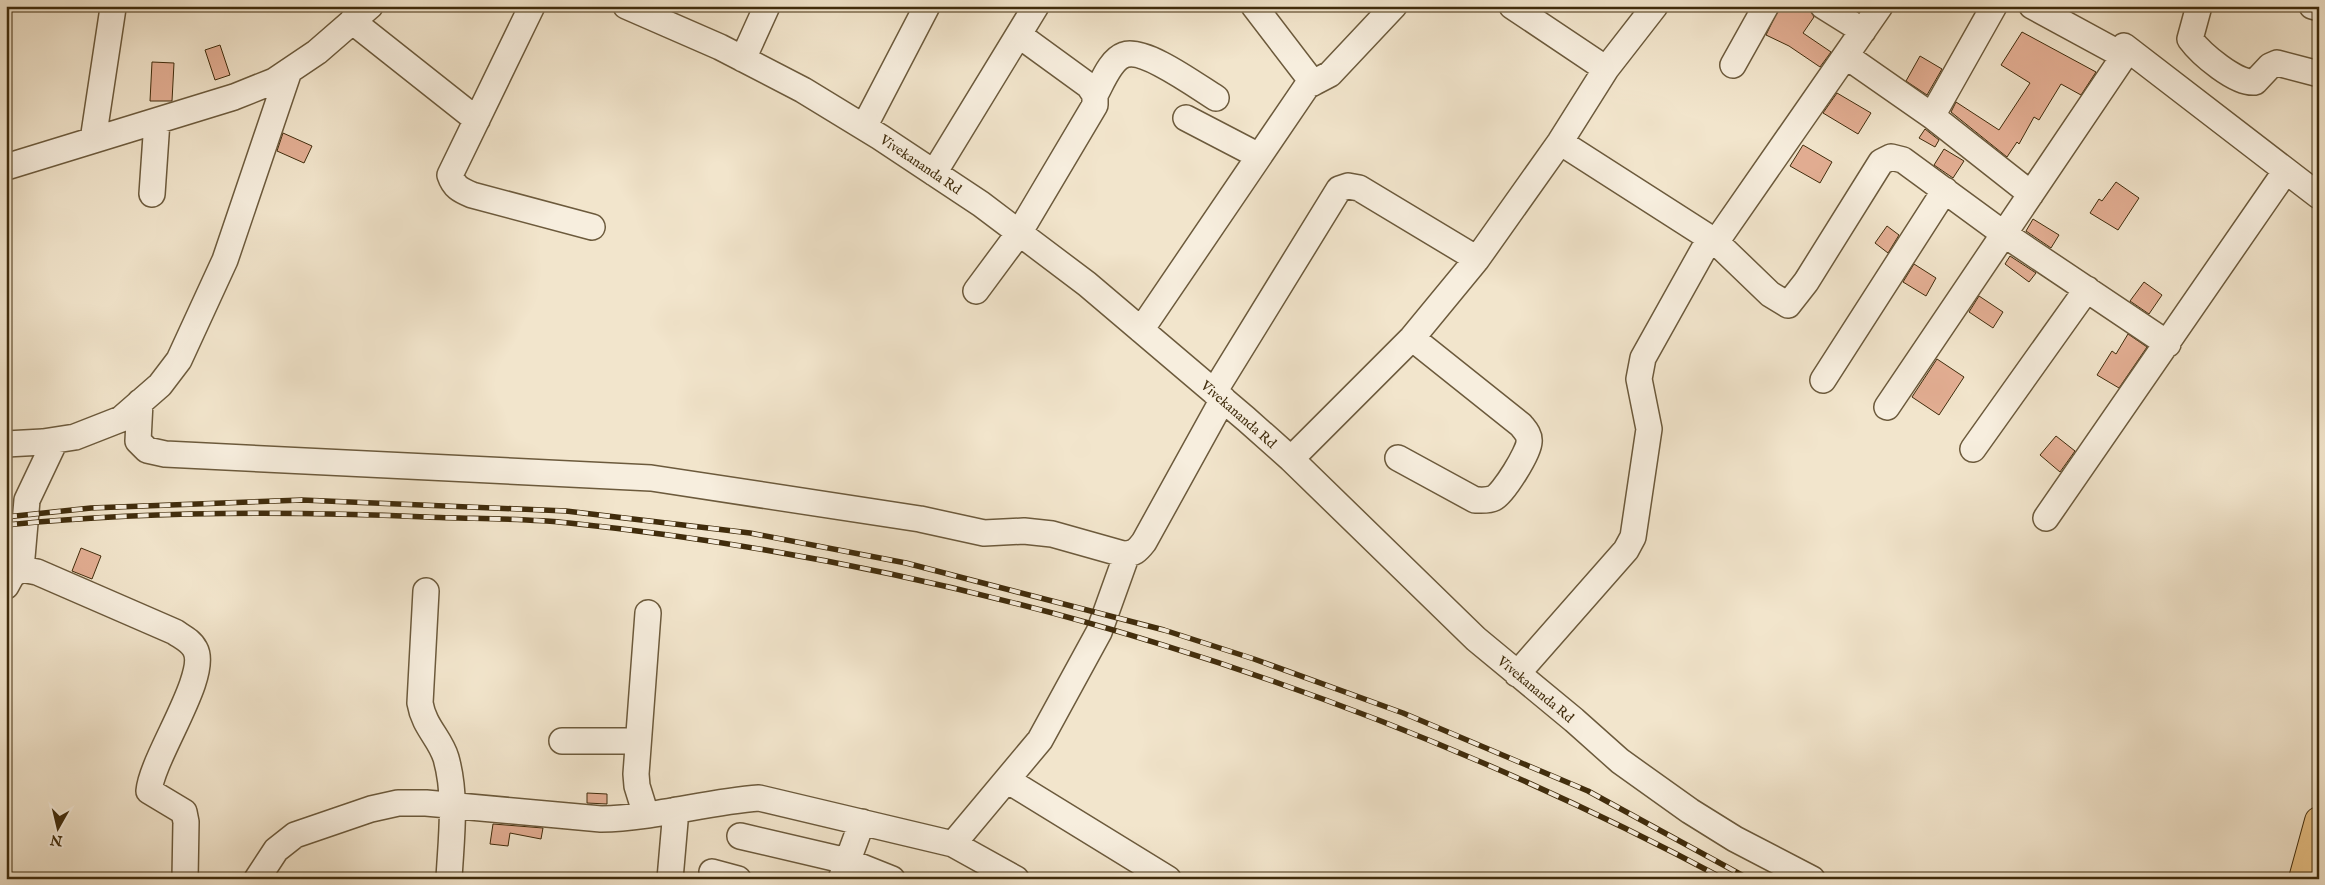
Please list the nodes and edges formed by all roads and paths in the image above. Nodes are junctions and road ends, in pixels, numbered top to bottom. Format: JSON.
{"nodes":[{"id":1,"x":532,"y":6,"type":"edge"},
{"id":2,"x":626,"y":6,"type":"edge"},
{"id":3,"x":767,"y":6,"type":"edge"},
{"id":4,"x":926,"y":6,"type":"edge"},
{"id":5,"x":1036,"y":6,"type":"edge"},
{"id":6,"x":1254,"y":6,"type":"edge"},
{"id":7,"x":1394,"y":6,"type":"edge"},
{"id":8,"x":1512,"y":6,"type":"edge"},
{"id":9,"x":1654,"y":6,"type":"edge"},
{"id":10,"x":1766,"y":6,"type":"edge"},
{"id":11,"x":1822,"y":6,"type":"edge"},
{"id":12,"x":1880,"y":6,"type":"edge"},
{"id":13,"x":1994,"y":6,"type":"edge"},
{"id":14,"x":2032,"y":6,"type":"edge"},
{"id":15,"x":2199,"y":6,"type":"edge"},
{"id":16,"x":2312,"y":6,"type":"edge"},
{"id":17,"x":113,"y":8,"type":"dead end"},
{"id":18,"x":2319,"y":8,"type":"edge"},
{"id":19,"x":361,"y":14,"type":"edge"},
{"id":20,"x":1863,"y":31,"type":"junction"},
{"id":21,"x":1019,"y":35,"type":"junction"},
{"id":22,"x":1846,"y":56,"type":"junction"},
{"id":23,"x":2124,"y":56,"type":"junction"},
{"id":24,"x":744,"y":59,"type":"junction"},
{"id":25,"x":1732,"y":65,"type":"dead end"},
{"id":26,"x":1606,"y":69,"type":"junction"},
{"id":27,"x":290,"y":71,"type":"junction"},
{"id":28,"x":2319,"y":74,"type":"edge"},
{"id":29,"x":1313,"y":83,"type":"junction"},
{"id":30,"x":1095,"y":95,"type":"junction"},
{"id":31,"x":1216,"y":98,"type":"dead end"},
{"id":32,"x":1932,"y":116,"type":"junction"},
{"id":33,"x":1186,"y":118,"type":"dead end"},
{"id":34,"x":477,"y":120,"type":"junction"},
{"id":35,"x":157,"y":121,"type":"junction"},
{"id":36,"x":864,"y":127,"type":"junction"},
{"id":37,"x":93,"y":140,"type":"junction"},
{"id":38,"x":1560,"y":142,"type":"junction"},
{"id":39,"x":1259,"y":156,"type":"junction"},
{"id":40,"x":6,"y":166,"type":"edge"},
{"id":41,"x":2285,"y":172,"type":"junction"},
{"id":42,"x":934,"y":173,"type":"junction"},
{"id":43,"x":1945,"y":190,"type":"junction"},
{"id":44,"x":152,"y":194,"type":"dead end"},
{"id":45,"x":2031,"y":194,"type":"junction"},
{"id":46,"x":2319,"y":196,"type":"edge"},
{"id":47,"x":592,"y":227,"type":"dead end"},
{"id":48,"x":1019,"y":233,"type":"junction"},
{"id":49,"x":2004,"y":234,"type":"junction"},
{"id":50,"x":1713,"y":240,"type":"junction"},
{"id":51,"x":1477,"y":259,"type":"junction"},
{"id":52,"x":2087,"y":289,"type":"junction"},
{"id":53,"x":976,"y":291,"type":"dead end"},
{"id":54,"x":1141,"y":330,"type":"junction"},
{"id":55,"x":1412,"y":338,"type":"junction"},
{"id":56,"x":2168,"y":344,"type":"junction"},
{"id":57,"x":1824,"y":380,"type":"dead end"},
{"id":58,"x":1218,"y":396,"type":"junction"},
{"id":59,"x":140,"y":402,"type":"junction"},
{"id":60,"x":1887,"y":407,"type":"dead end"},
{"id":61,"x":55,"y":440,"type":"junction"},
{"id":62,"x":6,"y":444,"type":"edge"},
{"id":63,"x":1974,"y":449,"type":"dead end"},
{"id":64,"x":1398,"y":458,"type":"dead end"},
{"id":65,"x":1291,"y":459,"type":"junction"},
{"id":66,"x":2046,"y":518,"type":"dead end"},
{"id":67,"x":1127,"y":554,"type":"junction"},
{"id":68,"x":14,"y":577,"type":"edge"},
{"id":69,"x":426,"y":591,"type":"dead end"},
{"id":70,"x":648,"y":612,"type":"dead end"},
{"id":71,"x":1517,"y":674,"type":"junction"},
{"id":72,"x":638,"y":741,"type":"junction"},
{"id":73,"x":562,"y":742,"type":"dead end"},
{"id":74,"x":1007,"y":780,"type":"junction"},
{"id":75,"x":453,"y":805,"type":"junction"},
{"id":76,"x":676,"y":810,"type":"junction"},
{"id":77,"x":646,"y":815,"type":"junction"},
{"id":78,"x":862,"y":822,"type":"junction"},
{"id":79,"x":2319,"y":822,"type":"edge"},
{"id":80,"x":740,"y":836,"type":"dead end"},
{"id":81,"x":954,"y":844,"type":"junction"},
{"id":82,"x":844,"y":870,"type":"edge"},
{"id":83,"x":712,"y":872,"type":"dead end"},
{"id":84,"x":184,"y":879,"type":"edge"},
{"id":85,"x":257,"y":879,"type":"edge"},
{"id":86,"x":449,"y":879,"type":"edge"},
{"id":87,"x":670,"y":879,"type":"edge"},
{"id":88,"x":738,"y":879,"type":"edge"},
{"id":89,"x":892,"y":879,"type":"edge"},
{"id":90,"x":1016,"y":879,"type":"edge"},
{"id":91,"x":1168,"y":879,"type":"edge"},
{"id":92,"x":1812,"y":879,"type":"edge"},
{"id":93,"x":2303,"y":879,"type":"edge"}],
"edges":[{"from":1,"to":34,"type":"street"},
{"from":2,"to":24,"type":"street","name":"Vivekananda Rd"},
{"from":3,"to":24,"type":"street"},
{"from":4,"to":36,"type":"street"},
{"from":5,"to":21,"type":"street"},
{"from":6,"to":29,"type":"street"},
{"from":7,"to":29,"type":"street"},
{"from":8,"to":26,"type":"street"},
{"from":9,"to":26,"type":"street"},
{"from":10,"to":25,"type":"street"},
{"from":11,"to":20,"type":"street"},
{"from":12,"to":20,"type":"street"},
{"from":13,"to":32,"type":"street"},
{"from":14,"to":23,"type":"street"},
{"from":15,"to":28,"type":"street"},
{"from":16,"to":18,"type":"street"},
{"from":17,"to":37,"type":"street"},
{"from":19,"to":27,"type":"street"},
{"from":19,"to":34,"type":"street"},
{"from":20,"to":22,"type":"street"},
{"from":21,"to":30,"type":"street"},
{"from":21,"to":42,"type":"street"},
{"from":22,"to":32,"type":"street"},
{"from":22,"to":50,"type":"street"},
{"from":23,"to":41,"type":"street"},
{"from":23,"to":45,"type":"street"},
{"from":24,"to":36,"type":"street","name":"Vivekananda Rd"},
{"from":26,"to":38,"type":"street"},
{"from":27,"to":35,"type":"street"},
{"from":27,"to":59,"type":"street"},
{"from":29,"to":39,"type":"street"},
{"from":30,"to":31,"type":"street"},
{"from":30,"to":48,"type":"street"},
{"from":32,"to":45,"type":"street"},
{"from":33,"to":39,"type":"street"},
{"from":34,"to":47,"type":"street"},
{"from":35,"to":37,"type":"street"},
{"from":35,"to":44,"type":"street"},
{"from":36,"to":42,"type":"street","name":"Vivekananda Rd"},
{"from":37,"to":40,"type":"street"},
{"from":38,"to":50,"type":"street"},
{"from":38,"to":51,"type":"street"},
{"from":39,"to":54,"type":"street"},
{"from":41,"to":46,"type":"street"},
{"from":41,"to":56,"type":"street"},
{"from":42,"to":48,"type":"street","name":"Vivekananda Rd"},
{"from":43,"to":49,"type":"street"},
{"from":43,"to":50,"type":"street"},
{"from":43,"to":57,"type":"street"},
{"from":45,"to":49,"type":"street"},
{"from":48,"to":53,"type":"street"},
{"from":48,"to":54,"type":"street","name":"Vivekananda Rd"},
{"from":49,"to":52,"type":"street"},
{"from":49,"to":60,"type":"street"},
{"from":50,"to":71,"type":"street"},
{"from":51,"to":55,"type":"street"},
{"from":51,"to":58,"type":"street"},
{"from":52,"to":56,"type":"street"},
{"from":52,"to":63,"type":"street"},
{"from":54,"to":58,"type":"street","name":"Vivekananda Rd"},
{"from":55,"to":64,"type":"street"},
{"from":55,"to":65,"type":"street"},
{"from":56,"to":66,"type":"street"},
{"from":58,"to":65,"type":"street","name":"Vivekananda Rd"},
{"from":58,"to":67,"type":"street"},
{"from":59,"to":61,"type":"street"},
{"from":59,"to":67,"type":"street"},
{"from":61,"to":62,"type":"street"},
{"from":61,"to":68,"type":"street"},
{"from":65,"to":71,"type":"street","name":"Vivekananda Rd"},
{"from":67,"to":74,"type":"street"},
{"from":68,"to":84,"type":"street"},
{"from":69,"to":75,"type":"street"},
{"from":70,"to":72,"type":"street"},
{"from":71,"to":92,"type":"street","name":"Vivekananda Rd"},
{"from":72,"to":73,"type":"street"},
{"from":72,"to":77,"type":"street"},
{"from":74,"to":81,"type":"street"},
{"from":74,"to":91,"type":"street"},
{"from":75,"to":77,"type":"street"},
{"from":75,"to":85,"type":"street"},
{"from":75,"to":86,"type":"street"},
{"from":76,"to":77,"type":"street"},
{"from":76,"to":78,"type":"street"},
{"from":76,"to":87,"type":"street"},
{"from":78,"to":81,"type":"street"},
{"from":78,"to":82,"type":"street"},
{"from":79,"to":93,"type":"main road"},
{"from":80,"to":82,"type":"street"},
{"from":81,"to":90,"type":"street"},
{"from":82,"to":89,"type":"street"},
{"from":83,"to":88,"type":"street"}]}
